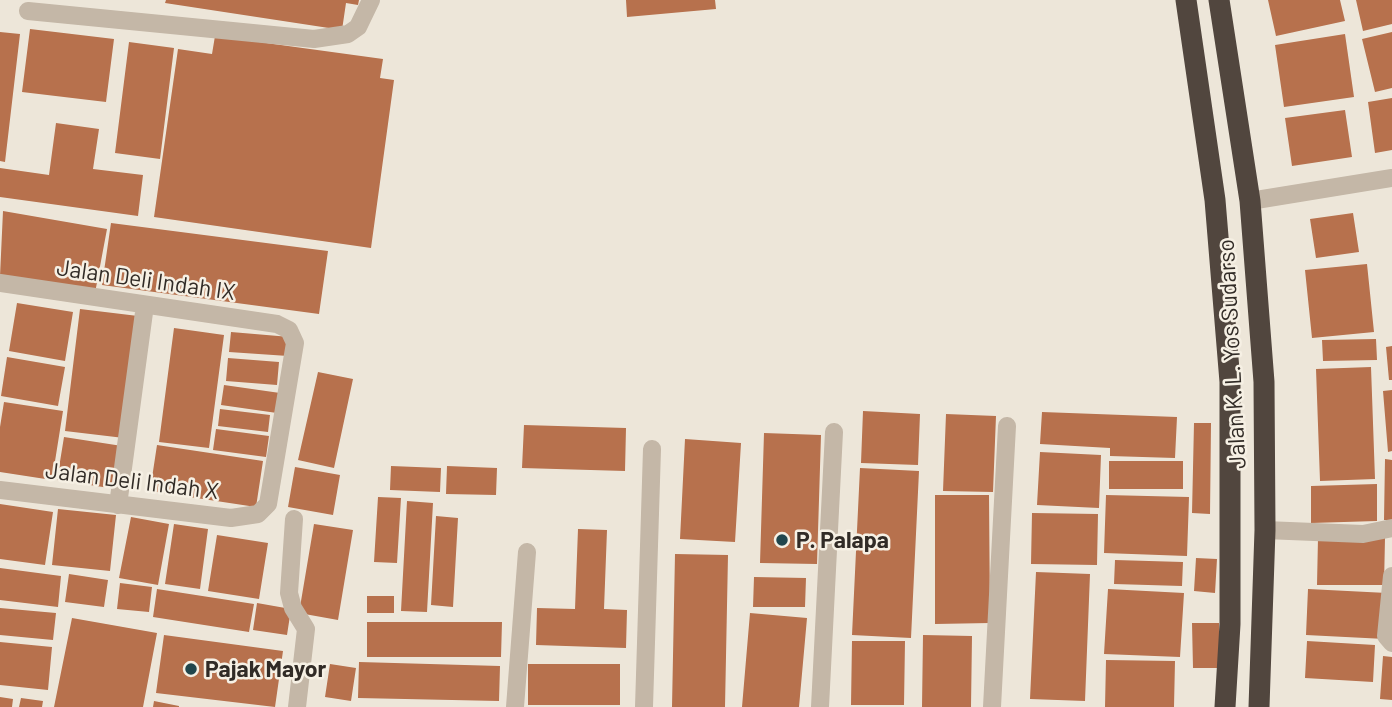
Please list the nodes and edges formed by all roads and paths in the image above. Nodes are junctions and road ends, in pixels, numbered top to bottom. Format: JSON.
{"nodes":[{"id":1,"x":371,"y":0,"type":"edge"},
{"id":2,"x":1186,"y":0,"type":"edge"},
{"id":3,"x":1219,"y":0,"type":"edge"},
{"id":4,"x":28,"y":11,"type":"dead end"},
{"id":5,"x":1392,"y":178,"type":"edge"},
{"id":6,"x":1250,"y":201,"type":"junction"},
{"id":7,"x":0,"y":283,"type":"edge"},
{"id":8,"x":145,"y":305,"type":"junction"},
{"id":9,"x":1007,"y":426,"type":"dead end"},
{"id":10,"x":834,"y":432,"type":"dead end"},
{"id":11,"x":652,"y":449,"type":"dead end"},
{"id":12,"x":0,"y":489,"type":"edge"},
{"id":13,"x":118,"y":505,"type":"junction"},
{"id":14,"x":258,"y":514,"type":"joint"},
{"id":15,"x":294,"y":519,"type":"dead end"},
{"id":16,"x":1392,"y":528,"type":"edge"},
{"id":17,"x":1265,"y":530,"type":"junction"},
{"id":18,"x":527,"y":552,"type":"dead end"},
{"id":19,"x":1392,"y":576,"type":"edge"},
{"id":20,"x":1392,"y":643,"type":"edge"},
{"id":21,"x":297,"y":707,"type":"edge"},
{"id":22,"x":514,"y":707,"type":"edge"},
{"id":23,"x":644,"y":707,"type":"edge"},
{"id":24,"x":820,"y":707,"type":"edge"},
{"id":25,"x":992,"y":707,"type":"edge"},
{"id":26,"x":1225,"y":707,"type":"edge"},
{"id":27,"x":1259,"y":707,"type":"edge"}],
"edges":[{"from":1,"to":4,"type":"street"},
{"from":2,"to":26,"type":"highway","name":"Jalan K. L. Yos Sudarso"},
{"from":3,"to":6,"type":"highway","name":"Jalan K. L. Yos Sudarso"},
{"from":5,"to":6,"type":"street"},
{"from":6,"to":17,"type":"highway","name":"Jalan K. L. Yos Sudarso"},
{"from":7,"to":8,"type":"street","name":"Jalan Deli Indah IX"},
{"from":8,"to":13,"type":"street"},
{"from":8,"to":14,"type":"street","name":"Jalan Deli Indah IX"},
{"from":9,"to":25,"type":"street"},
{"from":10,"to":24,"type":"street"},
{"from":11,"to":23,"type":"street"},
{"from":12,"to":13,"type":"street","name":"Jalan Deli Indah X"},
{"from":13,"to":14,"type":"street","name":"Jalan Deli Indah X"},
{"from":15,"to":21,"type":"street"},
{"from":16,"to":17,"type":"street"},
{"from":17,"to":27,"type":"highway","name":"Jalan K. L. Yos Sudarso"},
{"from":18,"to":22,"type":"street"},
{"from":19,"to":20,"type":"street"}]}
